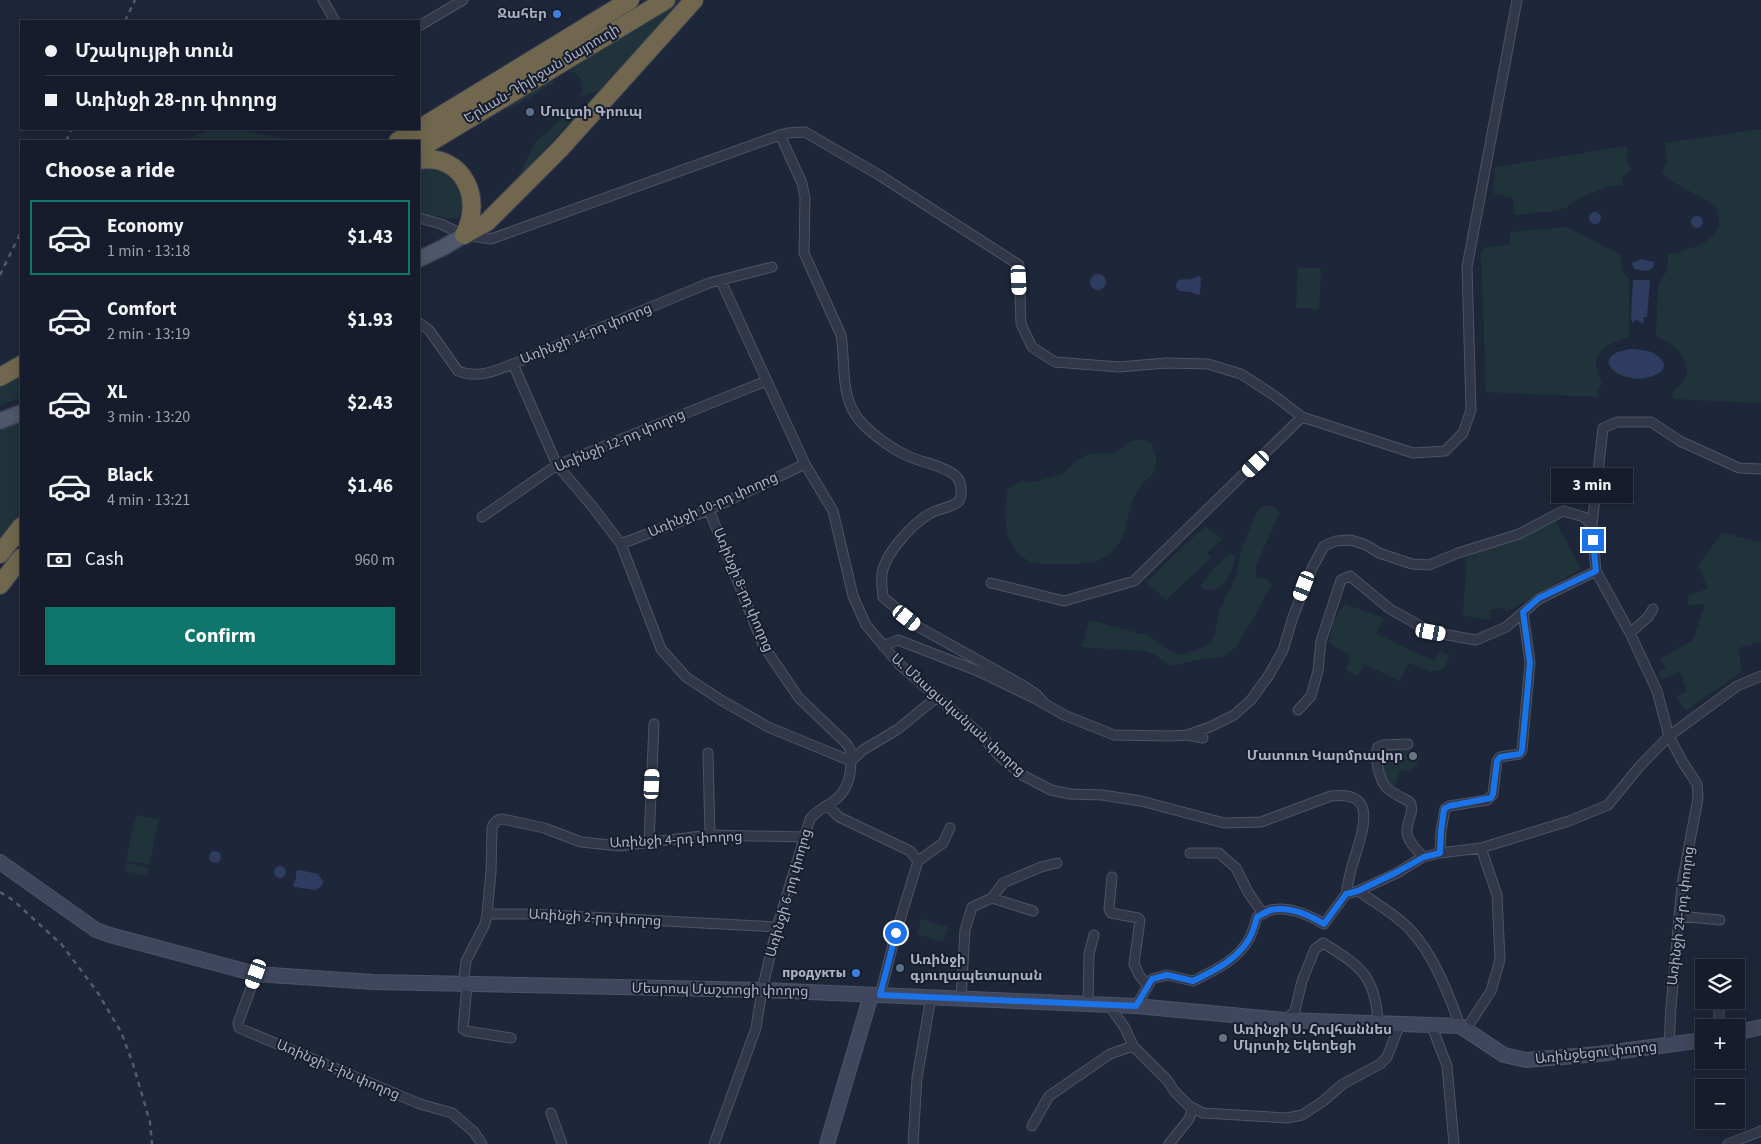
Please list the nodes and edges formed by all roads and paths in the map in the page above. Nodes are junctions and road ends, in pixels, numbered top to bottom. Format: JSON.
{"nodes":[{"id":1,"x":323,"y":0,"type":"edge"},
{"id":2,"x":463,"y":0,"type":"edge"},
{"id":3,"x":630,"y":0,"type":"edge"},
{"id":4,"x":666,"y":0,"type":"edge"},
{"id":5,"x":694,"y":0,"type":"edge"},
{"id":6,"x":1517,"y":0,"type":"edge"},
{"id":7,"x":649,"y":5,"type":"edge"},
{"id":8,"x":334,"y":20,"type":"edge"},
{"id":9,"x":420,"y":25,"type":"edge"},
{"id":10,"x":420,"y":129,"type":"edge"},
{"id":11,"x":420,"y":129,"type":"edge"},
{"id":12,"x":780,"y":135,"type":"junction"},
{"id":13,"x":420,"y":160,"type":"edge"},
{"id":14,"x":420,"y":218,"type":"edge"},
{"id":15,"x":464,"y":235,"type":"junction"},
{"id":16,"x":420,"y":259,"type":"edge"},
{"id":17,"x":772,"y":267,"type":"dead end"},
{"id":18,"x":721,"y":281,"type":"junction"},
{"id":19,"x":420,"y":324,"type":"edge"},
{"id":20,"x":513,"y":364,"type":"junction"},
{"id":21,"x":20,"y":366,"type":"edge"},
{"id":22,"x":0,"y":378,"type":"edge"},
{"id":23,"x":766,"y":381,"type":"junction"},
{"id":24,"x":20,"y":403,"type":"edge"},
{"id":25,"x":0,"y":410,"type":"edge"},
{"id":26,"x":20,"y":413,"type":"edge"},
{"id":27,"x":1302,"y":417,"type":"junction"},
{"id":28,"x":0,"y":421,"type":"edge"},
{"id":29,"x":805,"y":464,"type":"junction"},
{"id":30,"x":557,"y":466,"type":"junction"},
{"id":31,"x":1761,"y":469,"type":"edge"},
{"id":32,"x":709,"y":510,"type":"junction"},
{"id":33,"x":482,"y":517,"type":"dead end"},
{"id":34,"x":1592,"y":525,"type":"junction"},
{"id":35,"x":20,"y":528,"type":"edge"},
{"id":36,"x":621,"y":544,"type":"junction"},
{"id":37,"x":0,"y":554,"type":"edge"},
{"id":38,"x":20,"y":559,"type":"edge"},
{"id":39,"x":1596,"y":571,"type":"junction"},
{"id":40,"x":991,"y":583,"type":"dead end"},
{"id":41,"x":0,"y":585,"type":"edge"},
{"id":42,"x":1653,"y":609,"type":"dead end"},
{"id":43,"x":1523,"y":612,"type":"junction"},
{"id":44,"x":1630,"y":633,"type":"junction"},
{"id":45,"x":883,"y":646,"type":"junction"},
{"id":46,"x":1761,"y":676,"type":"edge"},
{"id":47,"x":937,"y":697,"type":"junction"},
{"id":48,"x":1044,"y":704,"type":"junction"},
{"id":49,"x":1298,"y":710,"type":"dead end"},
{"id":50,"x":654,"y":724,"type":"dead end"},
{"id":51,"x":1187,"y":735,"type":"junction"},
{"id":52,"x":1669,"y":736,"type":"junction"},
{"id":53,"x":1203,"y":738,"type":"dead end"},
{"id":54,"x":1408,"y":744,"type":"dead end"},
{"id":55,"x":708,"y":753,"type":"dead end"},
{"id":56,"x":851,"y":761,"type":"junction"},
{"id":57,"x":827,"y":805,"type":"junction"},
{"id":58,"x":950,"y":828,"type":"dead end"},
{"id":59,"x":710,"y":835,"type":"junction"},
{"id":60,"x":804,"y":837,"type":"junction"},
{"id":61,"x":649,"y":843,"type":"junction"},
{"id":62,"x":1481,"y":848,"type":"junction"},
{"id":63,"x":1190,"y":853,"type":"dead end"},
{"id":64,"x":1440,"y":853,"type":"junction"},
{"id":65,"x":1424,"y":857,"type":"junction"},
{"id":66,"x":918,"y":861,"type":"junction"},
{"id":67,"x":0,"y":862,"type":"edge"},
{"id":68,"x":1057,"y":863,"type":"dead end"},
{"id":69,"x":1112,"y":877,"type":"dead end"},
{"id":70,"x":1358,"y":891,"type":"junction"},
{"id":71,"x":1346,"y":894,"type":"junction"},
{"id":72,"x":992,"y":898,"type":"junction"},
{"id":73,"x":1033,"y":910,"type":"dead end"},
{"id":74,"x":487,"y":914,"type":"junction"},
{"id":75,"x":1263,"y":914,"type":"junction"},
{"id":76,"x":1679,"y":916,"type":"junction"},
{"id":77,"x":1720,"y":920,"type":"dead end"},
{"id":78,"x":777,"y":927,"type":"junction"},
{"id":79,"x":1094,"y":935,"type":"dead end"},
{"id":80,"x":256,"y":974,"type":"junction"},
{"id":81,"x":465,"y":985,"type":"junction"},
{"id":82,"x":1148,"y":986,"type":"junction"},
{"id":83,"x":762,"y":990,"type":"junction"},
{"id":84,"x":876,"y":995,"type":"junction"},
{"id":85,"x":931,"y":997,"type":"junction"},
{"id":86,"x":961,"y":999,"type":"junction"},
{"id":87,"x":1088,"y":1004,"type":"junction"},
{"id":88,"x":1109,"y":1005,"type":"junction"},
{"id":89,"x":1136,"y":1006,"type":"junction"},
{"id":90,"x":1285,"y":1020,"type":"junction"},
{"id":91,"x":1378,"y":1023,"type":"junction"},
{"id":92,"x":1400,"y":1024,"type":"junction"},
{"id":93,"x":1431,"y":1024,"type":"junction"},
{"id":94,"x":1761,"y":1027,"type":"edge"},
{"id":95,"x":1463,"y":1028,"type":"junction"},
{"id":96,"x":1745,"y":1031,"type":"edge"},
{"id":97,"x":511,"y":1038,"type":"dead end"},
{"id":98,"x":1695,"y":1041,"type":"edge"},
{"id":99,"x":1669,"y":1045,"type":"junction"},
{"id":100,"x":1133,"y":1046,"type":"junction"},
{"id":101,"x":1193,"y":1108,"type":"junction"},
{"id":102,"x":551,"y":1113,"type":"dead end"},
{"id":103,"x":1032,"y":1126,"type":"dead end"},
{"id":104,"x":1761,"y":1131,"type":"edge"},
{"id":105,"x":1456,"y":1143,"type":"edge"},
{"id":106,"x":482,"y":1144,"type":"edge"},
{"id":107,"x":562,"y":1144,"type":"edge"},
{"id":108,"x":714,"y":1144,"type":"edge"},
{"id":109,"x":827,"y":1144,"type":"edge"},
{"id":110,"x":913,"y":1144,"type":"edge"},
{"id":111,"x":1169,"y":1144,"type":"edge"},
{"id":112,"x":1728,"y":1144,"type":"edge"}],
"edges":[{"from":1,"to":8,"type":"street"},
{"from":2,"to":9,"type":"street"},
{"from":3,"to":10,"type":"highway","name":"Երևան-Դիլիջան մայրուղի"},
{"from":4,"to":7,"type":"highway","name":"Երևան-Դիլիջան մայրուղի"},
{"from":5,"to":15,"type":"highway"},
{"from":6,"to":27,"type":"street"},
{"from":7,"to":11,"type":"highway","name":"Երևան-Դիլիջան մայրուղի"},
{"from":12,"to":15,"type":"street"},
{"from":12,"to":27,"type":"street"},
{"from":12,"to":48,"type":"street"},
{"from":13,"to":15,"type":"highway"},
{"from":14,"to":15,"type":"street"},
{"from":15,"to":16,"type":"main road"},
{"from":17,"to":18,"type":"street","name":"Առինջի 14-րդ փողոց"},
{"from":18,"to":20,"type":"street","name":"Առինջի 14-րդ փողոց"},
{"from":18,"to":23,"type":"street","name":"Ա. Մնացականյան փողոց"},
{"from":19,"to":20,"type":"street","name":"Առինջի 14-րդ փողոց"},
{"from":20,"to":30,"type":"street"},
{"from":21,"to":22,"type":"highway"},
{"from":23,"to":29,"type":"street","name":"Ա. Մնացականյան փողոց"},
{"from":23,"to":30,"type":"street","name":"Առինջի 12-րդ փողոց"},
{"from":24,"to":25,"type":"main road"},
{"from":26,"to":28,"type":"main road"},
{"from":27,"to":40,"type":"street"},
{"from":29,"to":32,"type":"street","name":"Առինջի 10-րդ փողոց"},
{"from":29,"to":45,"type":"street","name":"Ա. Մնացականյան փողոց"},
{"from":30,"to":33,"type":"street","name":"Առինջի 12-րդ փողոց"},
{"from":30,"to":36,"type":"street"},
{"from":31,"to":34,"type":"street"},
{"from":32,"to":36,"type":"street","name":"Առինջի 10-րդ փողոց"},
{"from":32,"to":56,"type":"street","name":"Առինջի 8-րդ փողոց"},
{"from":34,"to":39,"type":"street"},
{"from":34,"to":51,"type":"street"},
{"from":35,"to":37,"type":"highway"},
{"from":36,"to":56,"type":"street"},
{"from":38,"to":41,"type":"highway"},
{"from":39,"to":43,"type":"street"},
{"from":39,"to":44,"type":"street","name":"Առինջի 24-րդ փողոց"},
{"from":42,"to":44,"type":"street"},
{"from":43,"to":49,"type":"street"},
{"from":43,"to":64,"type":"street"},
{"from":44,"to":52,"type":"street","name":"Առինջի 24-րդ փողոց"},
{"from":45,"to":47,"type":"street","name":"Ա. Մնացականյան փողոց"},
{"from":45,"to":48,"type":"street"},
{"from":46,"to":52,"type":"street"},
{"from":47,"to":56,"type":"street"},
{"from":47,"to":71,"type":"street","name":"Ա. Մնացականյան փողոց"},
{"from":48,"to":51,"type":"street"},
{"from":50,"to":61,"type":"street"},
{"from":51,"to":53,"type":"street"},
{"from":52,"to":62,"type":"street"},
{"from":52,"to":76,"type":"street","name":"Առինջի 24-րդ փողոց"},
{"from":54,"to":65,"type":"street"},
{"from":55,"to":59,"type":"street"},
{"from":56,"to":57,"type":"street","name":"Առինջի 6-րդ փողոց"},
{"from":57,"to":60,"type":"street","name":"Առինջի 6-րդ փողոց"},
{"from":57,"to":66,"type":"street"},
{"from":58,"to":66,"type":"street"},
{"from":59,"to":60,"type":"street","name":"Առինջի 4-րդ փողոց"},
{"from":59,"to":61,"type":"street","name":"Առինջի 4-րդ փողոց"},
{"from":60,"to":78,"type":"street","name":"Առինջի 6-րդ փողոց"},
{"from":61,"to":74,"type":"street","name":"Առինջի 4-րդ փողոց"},
{"from":62,"to":64,"type":"street"},
{"from":62,"to":95,"type":"street"},
{"from":63,"to":75,"type":"street"},
{"from":64,"to":65,"type":"street"},
{"from":65,"to":70,"type":"street"},
{"from":66,"to":84,"type":"street"},
{"from":67,"to":80,"type":"street","name":"Մեսրոպ Մաշտոցի փողոց"},
{"from":68,"to":72,"type":"street"},
{"from":69,"to":82,"type":"street"},
{"from":70,"to":71,"type":"street"},
{"from":70,"to":95,"type":"street"},
{"from":71,"to":75,"type":"street"},
{"from":72,"to":73,"type":"street"},
{"from":72,"to":86,"type":"street"},
{"from":74,"to":78,"type":"street","name":"Առինջի 2-րդ փողոց"},
{"from":74,"to":81,"type":"street"},
{"from":75,"to":82,"type":"street"},
{"from":76,"to":77,"type":"street"},
{"from":76,"to":99,"type":"street","name":"Առինջի 24-րդ փողոց"},
{"from":78,"to":83,"type":"street","name":"Առինջի 6-րդ փողոց"},
{"from":79,"to":87,"type":"street"},
{"from":80,"to":81,"type":"street","name":"Մեսրոպ Մաշտոցի փողոց"},
{"from":80,"to":106,"type":"street","name":"Առինջի 1-ին փողոց"},
{"from":81,"to":83,"type":"street","name":"Մեսրոպ Մաշտոցի փողոց"},
{"from":81,"to":97,"type":"street"},
{"from":82,"to":89,"type":"street"},
{"from":83,"to":84,"type":"street","name":"Մեսրոպ Մաշտոցի փողոց"},
{"from":83,"to":108,"type":"street","name":"Առինջի 6-րդ փողոց"},
{"from":84,"to":85,"type":"street","name":"Մեսրոպ Մաշտոցի փողոց"},
{"from":84,"to":109,"type":"street"},
{"from":85,"to":86,"type":"street","name":"Մեսրոպ Մաշտոցի փողոց"},
{"from":85,"to":110,"type":"street"},
{"from":86,"to":87,"type":"street","name":"Մեսրոպ Մաշտոցի փողոց"},
{"from":87,"to":88,"type":"street","name":"Մեսրոպ Մաշտոցի փողոց"},
{"from":88,"to":89,"type":"street","name":"Մեսրոպ Մաշտոցի փողոց"},
{"from":88,"to":100,"type":"street"},
{"from":89,"to":90,"type":"street","name":"Մեսրոպ Մաշտոցի փողոց"},
{"from":90,"to":91,"type":"street","name":"Մեսրոպ Մաշտոցի փողոց"},
{"from":90,"to":91,"type":"street"},
{"from":91,"to":92,"type":"street","name":"Մեսրոպ Մաշտոցի փողոց"},
{"from":92,"to":93,"type":"street","name":"Մեսրոպ Մաշտոցի փողոց"},
{"from":92,"to":101,"type":"street"},
{"from":93,"to":95,"type":"street","name":"Մեսրոպ Մաշտոցի փողոց"},
{"from":93,"to":105,"type":"street"},
{"from":94,"to":96,"type":"street"},
{"from":95,"to":99,"type":"street","name":"Առինջեցու փողոց"},
{"from":98,"to":99,"type":"street","name":"Առինջեցու փողոց"},
{"from":100,"to":101,"type":"street"},
{"from":100,"to":103,"type":"street"},
{"from":101,"to":111,"type":"street"},
{"from":102,"to":107,"type":"street"},
{"from":104,"to":112,"type":"street"}]}
